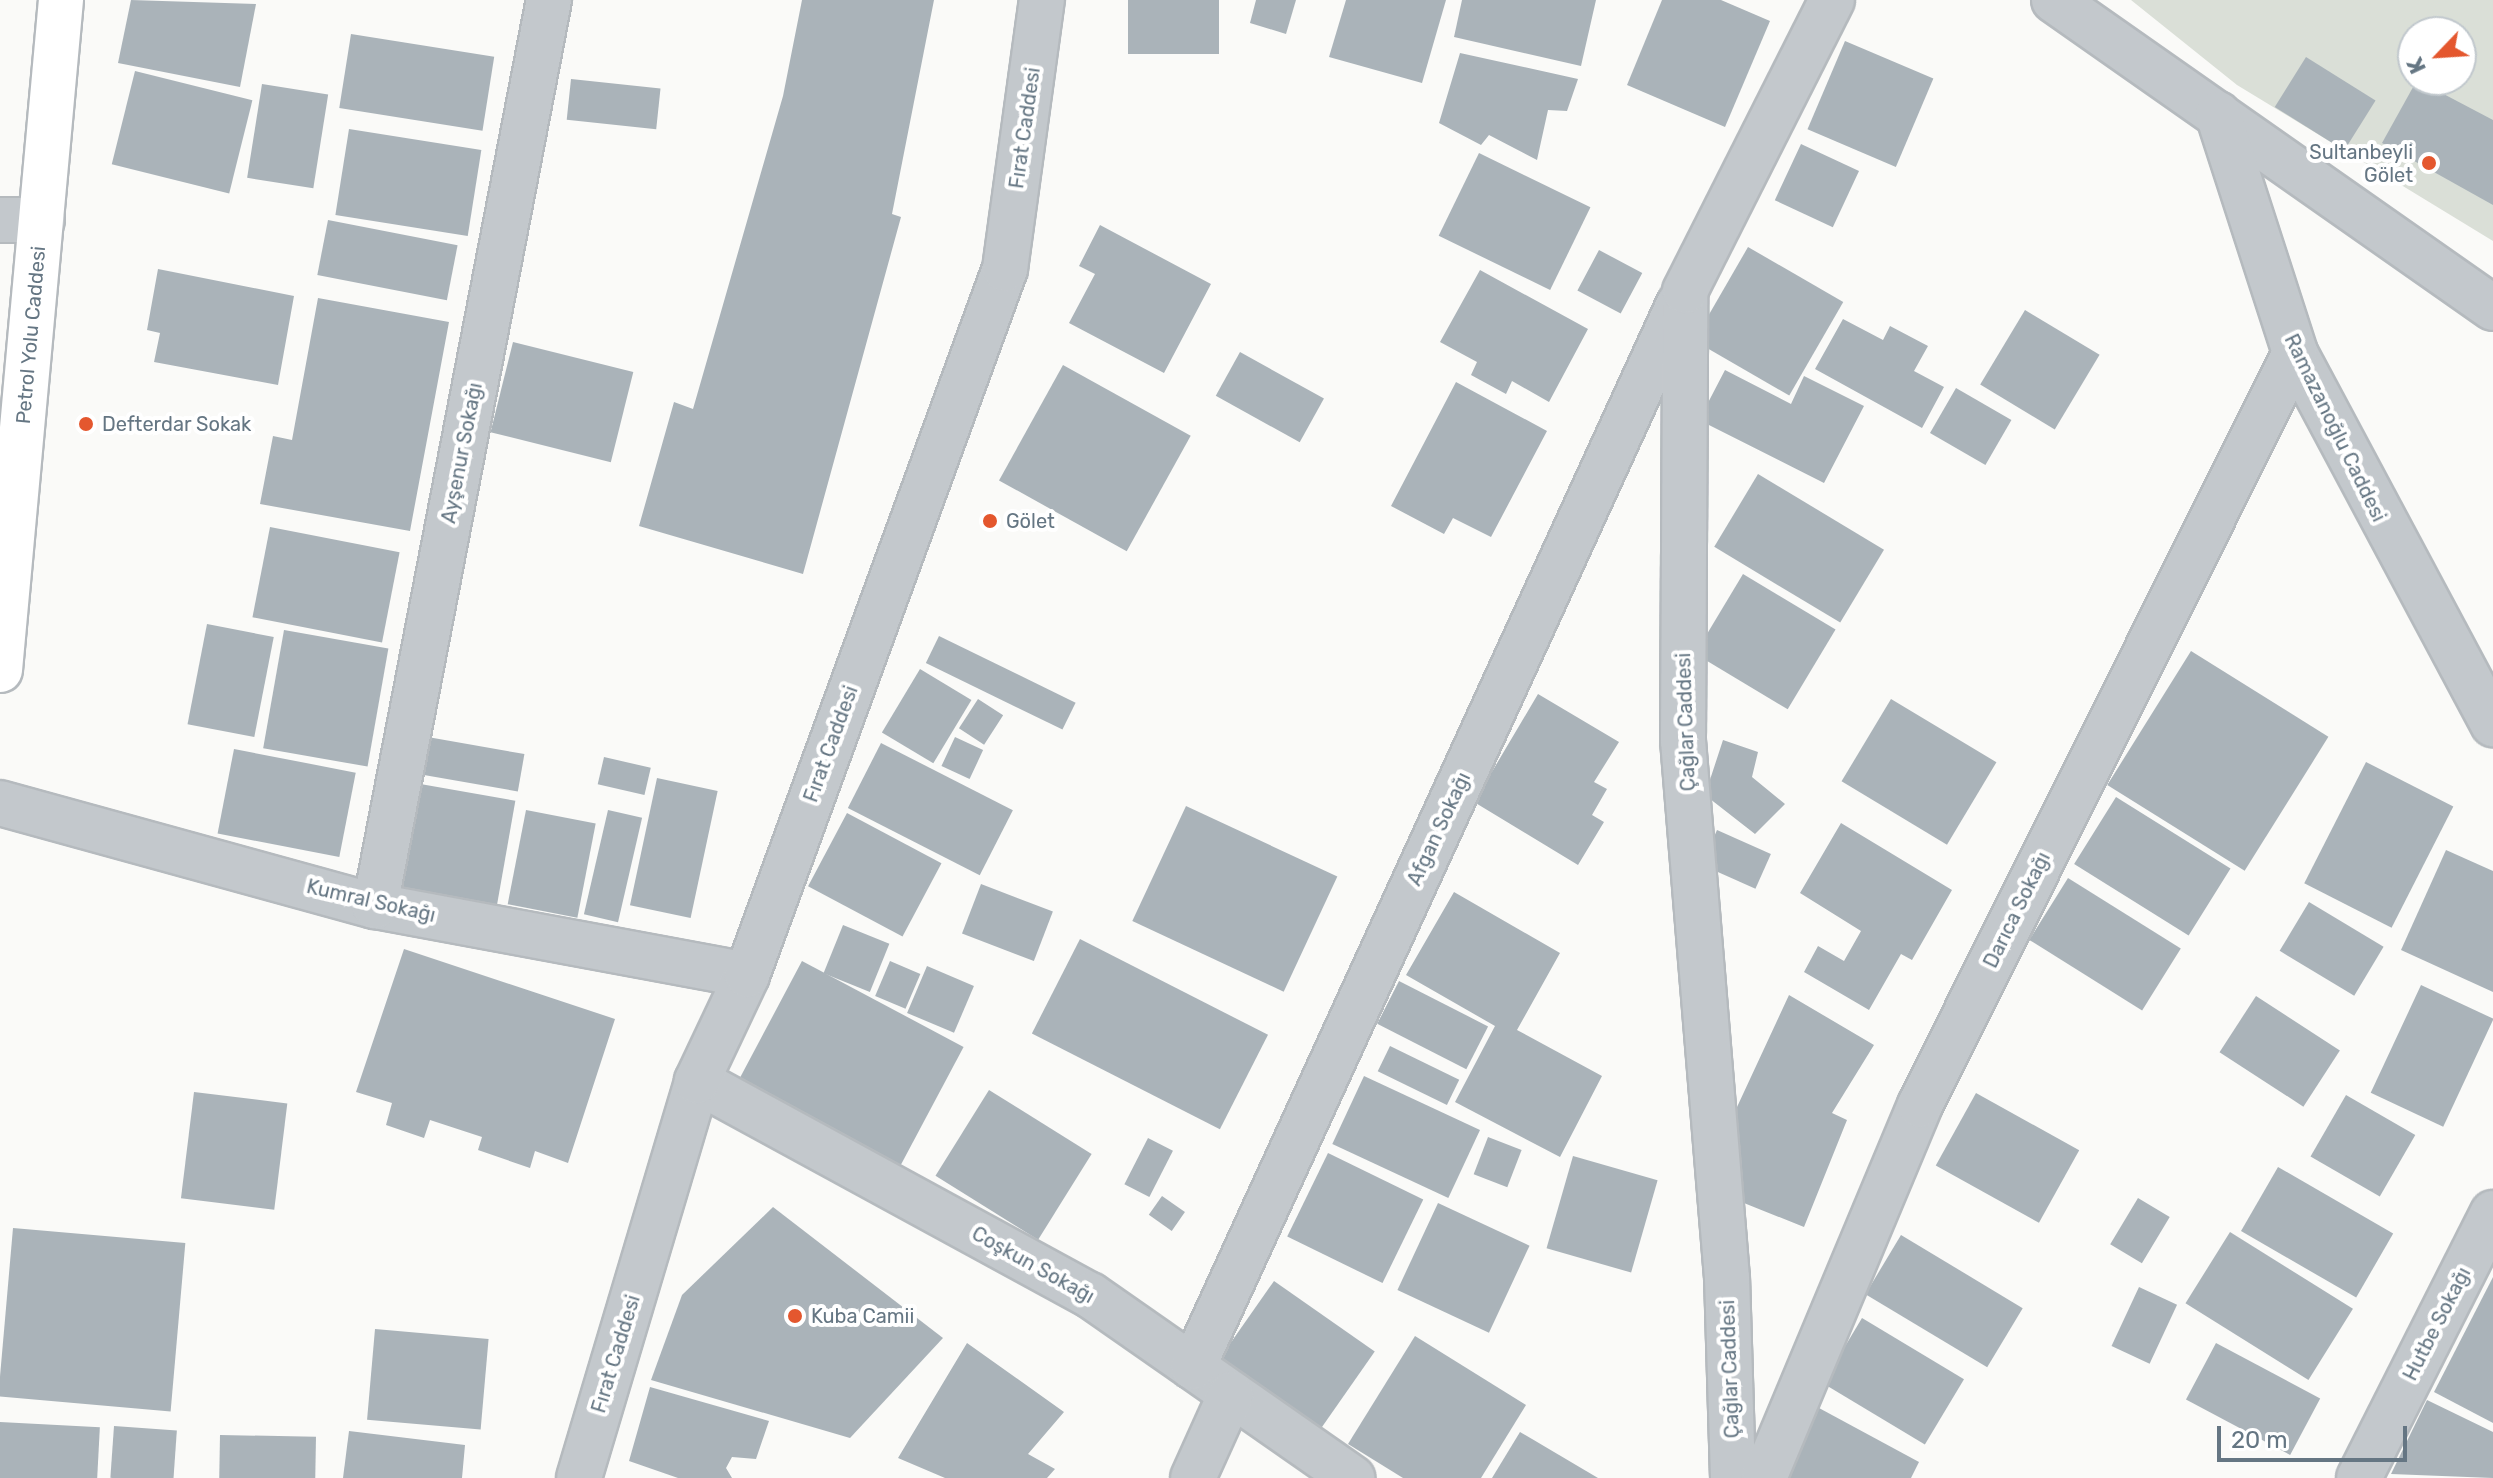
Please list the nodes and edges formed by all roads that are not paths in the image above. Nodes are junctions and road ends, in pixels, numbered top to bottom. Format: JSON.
{"nodes":[{"id":1,"x":61,"y":0,"type":"edge"},
{"id":2,"x":549,"y":0,"type":"edge"},
{"id":3,"x":1042,"y":0,"type":"edge"},
{"id":4,"x":1832,"y":0,"type":"edge"},
{"id":5,"x":2054,"y":0,"type":"edge"},
{"id":6,"x":2218,"y":114,"type":"junction"},
{"id":7,"x":21,"y":220,"type":"edge"},
{"id":8,"x":1685,"y":291,"type":"junction"},
{"id":9,"x":2493,"y":308,"type":"edge"},
{"id":10,"x":2295,"y":353,"type":"junction"},
{"id":11,"x":0,"y":670,"type":"edge"},
{"id":12,"x":2493,"y":724,"type":"edge"},
{"id":13,"x":0,"y":803,"type":"edge"},
{"id":14,"x":375,"y":906,"type":"junction"},
{"id":15,"x":747,"y":975,"type":"junction"},
{"id":16,"x":697,"y":1081,"type":"junction"},
{"id":17,"x":2493,"y":1213,"type":"edge"},
{"id":18,"x":1193,"y":1367,"type":"junction"},
{"id":19,"x":1231,"y":1394,"type":"junction"},
{"id":20,"x":579,"y":1478,"type":"edge"},
{"id":21,"x":1193,"y":1478,"type":"edge"},
{"id":22,"x":1352,"y":1478,"type":"edge"},
{"id":23,"x":1733,"y":1478,"type":"edge"},
{"id":24,"x":1764,"y":1478,"type":"edge"},
{"id":25,"x":2359,"y":1478,"type":"edge"}],
"edges":[{"from":1,"to":7,"type":"main road","name":"Petrol Yolu Caddesi"},
{"from":2,"to":14,"type":"street","name":"Ayşenur Sokağı"},
{"from":3,"to":15,"type":"street","name":"Fırat Caddesi"},
{"from":4,"to":8,"type":"street","name":"Çağlar Caddesi"},
{"from":5,"to":6,"type":"street"},
{"from":6,"to":9,"type":"street"},
{"from":6,"to":10,"type":"street","name":"Ramazanoğlu Caddesi"},
{"from":7,"to":11,"type":"main road","name":"Petrol Yolu Caddesi"},
{"from":8,"to":18,"type":"street","name":"Afgan Sokağı"},
{"from":8,"to":23,"type":"street","name":"Çağlar Caddesi"},
{"from":10,"to":12,"type":"street","name":"Ramazanoğlu Caddesi"},
{"from":10,"to":24,"type":"street","name":"Darıca Sokağı"},
{"from":13,"to":14,"type":"street","name":"Kumral Sokağı"},
{"from":14,"to":15,"type":"street","name":"Kumral Sokağı"},
{"from":15,"to":16,"type":"street","name":"Fırat Caddesi"},
{"from":16,"to":18,"type":"street","name":"Coşkun Sokağı"},
{"from":16,"to":20,"type":"street","name":"Fırat Caddesi"},
{"from":17,"to":25,"type":"street","name":"Hutbe Sokağı"},
{"from":18,"to":19,"type":"street","name":"Coşkun Sokağı"},
{"from":19,"to":21,"type":"street"},
{"from":19,"to":22,"type":"street","name":"Coşkun Sokağı"}]}
